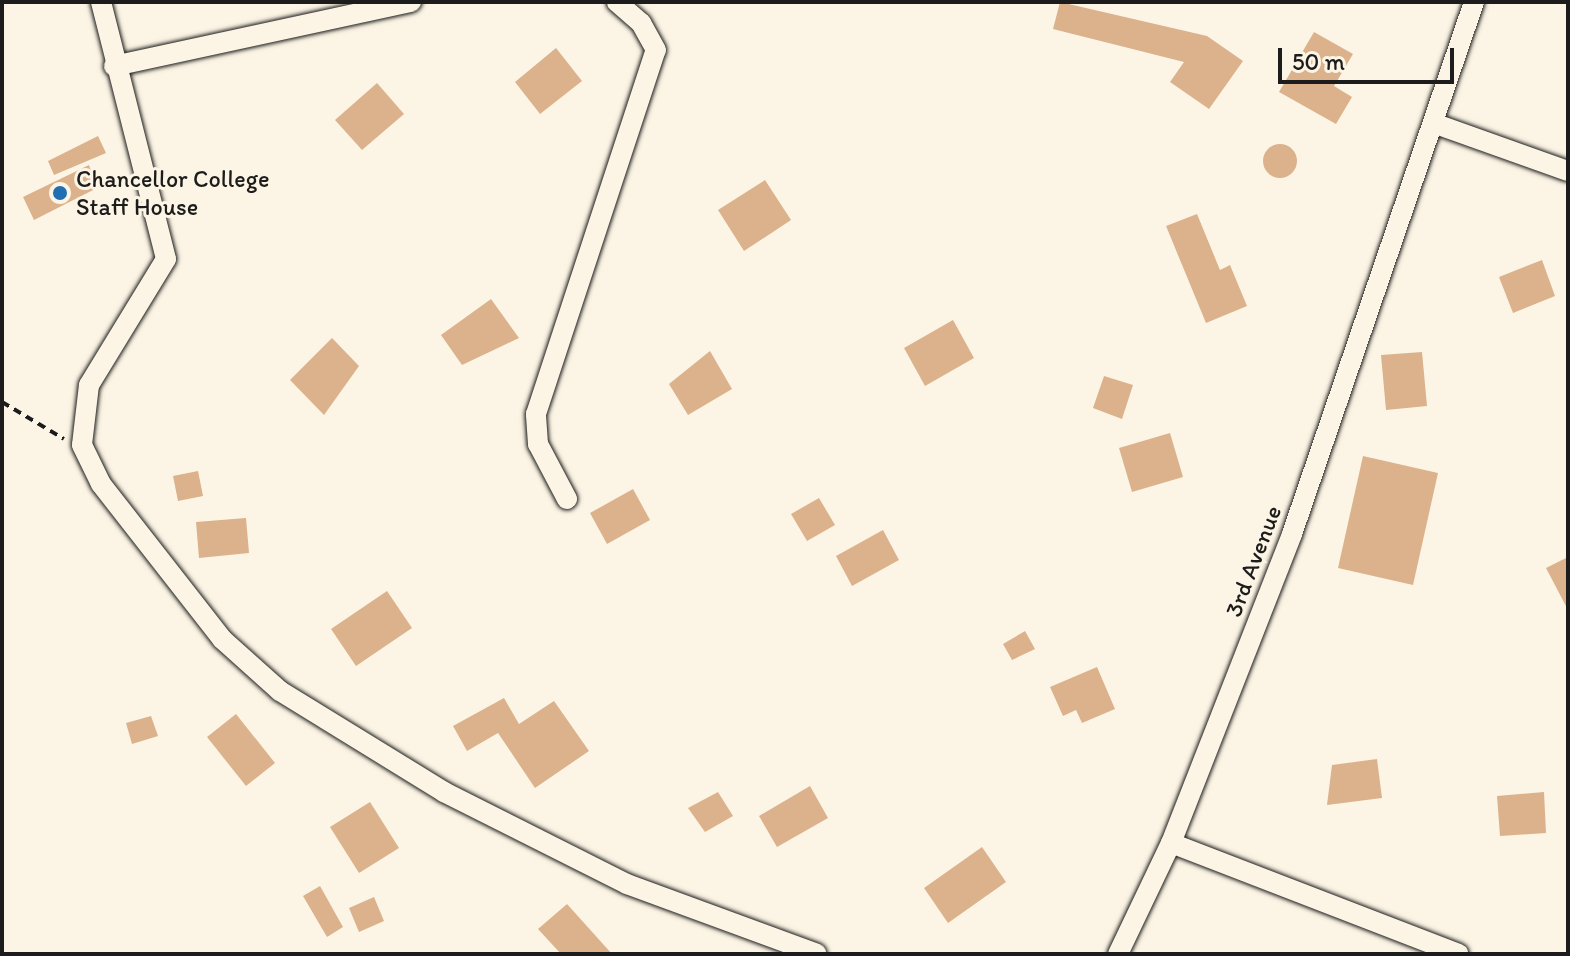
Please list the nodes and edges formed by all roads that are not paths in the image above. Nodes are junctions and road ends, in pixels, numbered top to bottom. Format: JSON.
{"nodes":[{"id":1,"x":101,"y":2,"type":"edge"},
{"id":2,"x":411,"y":2,"type":"edge"},
{"id":3,"x":617,"y":2,"type":"edge"},
{"id":4,"x":1474,"y":2,"type":"edge"},
{"id":5,"x":114,"y":66,"type":"junction"},
{"id":6,"x":1433,"y":123,"type":"junction"},
{"id":7,"x":1568,"y":171,"type":"edge"},
{"id":8,"x":567,"y":499,"type":"dead end"},
{"id":9,"x":1171,"y":843,"type":"junction"},
{"id":10,"x":817,"y":954,"type":"edge"},
{"id":11,"x":1118,"y":954,"type":"edge"},
{"id":12,"x":1458,"y":954,"type":"edge"}],
"edges":[{"from":1,"to":5,"type":"street"},
{"from":2,"to":5,"type":"street"},
{"from":3,"to":8,"type":"street"},
{"from":4,"to":6,"type":"street","name":"3rd Avenue"},
{"from":5,"to":10,"type":"street"},
{"from":6,"to":7,"type":"street"},
{"from":6,"to":9,"type":"street","name":"3rd Avenue"},
{"from":9,"to":11,"type":"street","name":"3rd Avenue"},
{"from":9,"to":12,"type":"street"}]}
